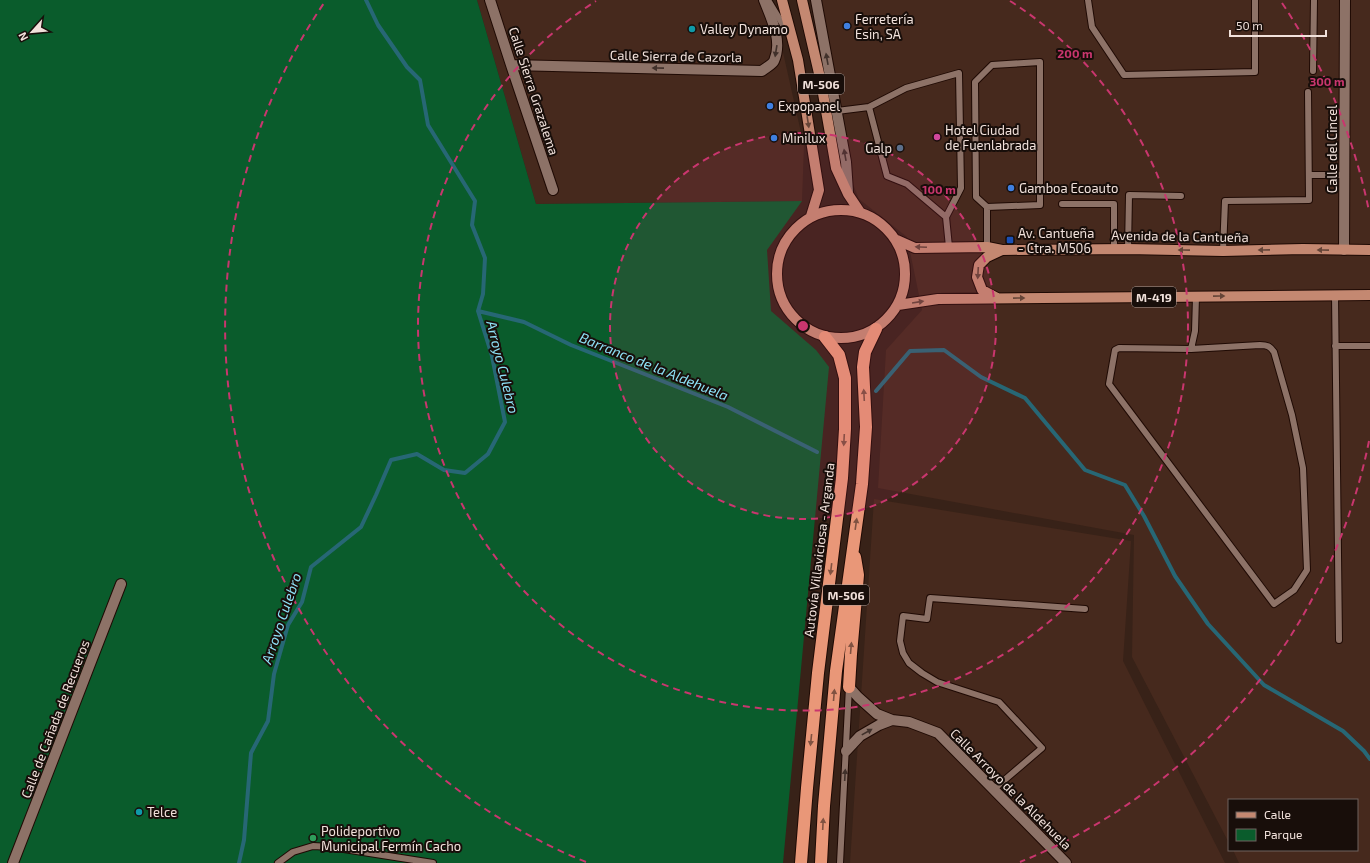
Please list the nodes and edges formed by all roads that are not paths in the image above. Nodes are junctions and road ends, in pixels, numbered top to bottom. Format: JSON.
{"nodes":[{"id":1,"x":490,"y":0,"type":"edge"},
{"id":2,"x":764,"y":0,"type":"edge"},
{"id":3,"x":768,"y":0,"type":"edge"},
{"id":4,"x":782,"y":0,"type":"edge"},
{"id":5,"x":802,"y":0,"type":"edge"},
{"id":6,"x":816,"y":0,"type":"edge"},
{"id":7,"x":1088,"y":0,"type":"edge"},
{"id":8,"x":1255,"y":0,"type":"edge"},
{"id":9,"x":1314,"y":0,"type":"edge"},
{"id":10,"x":1345,"y":0,"type":"edge"},
{"id":11,"x":793,"y":42,"type":"junction"},
{"id":12,"x":511,"y":66,"type":"junction"},
{"id":13,"x":1313,"y":71,"type":"dead end"},
{"id":14,"x":1308,"y":92,"type":"dead end"},
{"id":15,"x":869,"y":107,"type":"junction"},
{"id":16,"x":837,"y":111,"type":"junction"},
{"id":17,"x":1309,"y":175,"type":"junction"},
{"id":18,"x":1345,"y":175,"type":"junction"},
{"id":19,"x":553,"y":190,"type":"dead end"},
{"id":20,"x":848,"y":194,"type":"junction"},
{"id":21,"x":1181,"y":196,"type":"dead end"},
{"id":22,"x":1062,"y":204,"type":"dead end"},
{"id":23,"x":987,"y":207,"type":"junction"},
{"id":24,"x":860,"y":212,"type":"junction"},
{"id":25,"x":811,"y":216,"type":"junction"},
{"id":26,"x":946,"y":217,"type":"junction"},
{"id":27,"x":896,"y":240,"type":"junction"},
{"id":28,"x":949,"y":247,"type":"junction"},
{"id":29,"x":987,"y":247,"type":"junction"},
{"id":30,"x":1128,"y":248,"type":"junction"},
{"id":31,"x":1114,"y":249,"type":"junction"},
{"id":32,"x":1002,"y":250,"type":"junction"},
{"id":33,"x":1344,"y":250,"type":"junction"},
{"id":34,"x":1370,"y":250,"type":"edge"},
{"id":35,"x":1223,"y":251,"type":"junction"},
{"id":36,"x":1335,"y":295,"type":"junction"},
{"id":37,"x":1370,"y":295,"type":"edge"},
{"id":38,"x":1196,"y":297,"type":"junction"},
{"id":39,"x":998,"y":298,"type":"junction"},
{"id":40,"x":898,"y":306,"type":"junction"},
{"id":41,"x":876,"y":329,"type":"junction"},
{"id":42,"x":825,"y":337,"type":"junction"},
{"id":43,"x":1335,"y":346,"type":"junction"},
{"id":44,"x":1370,"y":346,"type":"edge"},
{"id":45,"x":1192,"y":349,"type":"junction"},
{"id":46,"x":853,"y":544,"type":"junction"},
{"id":47,"x":121,"y":584,"type":"dead end"},
{"id":48,"x":1086,"y":609,"type":"dead end"},
{"id":49,"x":1339,"y":640,"type":"dead end"},
{"id":50,"x":849,"y":687,"type":"junction"},
{"id":51,"x":892,"y":720,"type":"junction"},
{"id":52,"x":846,"y":751,"type":"junction"},
{"id":53,"x":994,"y":789,"type":"junction"},
{"id":54,"x":804,"y":819,"type":"junction"},
{"id":55,"x":13,"y":863,"type":"edge"},
{"id":56,"x":278,"y":863,"type":"edge"},
{"id":57,"x":433,"y":863,"type":"edge"},
{"id":58,"x":796,"y":863,"type":"edge"},
{"id":59,"x":801,"y":863,"type":"edge"},
{"id":60,"x":821,"y":863,"type":"edge"},
{"id":61,"x":840,"y":863,"type":"edge"},
{"id":62,"x":1066,"y":863,"type":"edge"}],
"edges":[{"from":1,"to":12,"type":"street","name":"Calle Sierra Grazalema"},
{"from":2,"to":12,"type":"street","name":"Calle Sierra de Cazorla","one_way":true},
{"from":3,"to":11,"type":"lane"},
{"from":4,"to":11,"type":"main road","number":"M-506"},
{"from":5,"to":20,"type":"main road","number":"M-506"},
{"from":16,"to":6,"type":"street","one_way":true},
{"from":7,"to":8,"type":"lane"},
{"from":9,"to":13,"type":"lane"},
{"from":10,"to":18,"type":"street","name":"Calle del Cincel"},
{"from":11,"to":25,"type":"main road","number":"M-506","one_way":true},
{"from":12,"to":19,"type":"street","name":"Calle Sierra Grazalema"},
{"from":14,"to":17,"type":"lane"},
{"from":15,"to":16,"type":"lane"},
{"from":15,"to":26,"type":"lane"},
{"from":15,"to":26,"type":"lane"},
{"from":20,"to":16,"type":"street","one_way":true},
{"from":17,"to":18,"type":"lane"},
{"from":17,"to":35,"type":"lane"},
{"from":18,"to":33,"type":"street","name":"Calle del Cincel"},
{"from":20,"to":24,"type":"main road","number":"M-506"},
{"from":21,"to":30,"type":"lane"},
{"from":22,"to":31,"type":"lane"},
{"from":23,"to":23,"type":"lane"},
{"from":23,"to":29,"type":"lane"},
{"from":24,"to":25,"type":"main road","number":"M-506"},
{"from":24,"to":27,"type":"main road","number":"M-506"},
{"from":25,"to":42,"type":"main road","number":"M-506"},
{"from":26,"to":28,"type":"lane"},
{"from":28,"to":27,"type":"main road","name":"Avenida de la Cantueña","one_way":true},
{"from":27,"to":40,"type":"main road","number":"M-506"},
{"from":28,"to":29,"type":"main road","name":"Avenida de la Cantueña"},
{"from":29,"to":32,"type":"main road","name":"Avenida de la Cantueña"},
{"from":30,"to":31,"type":"main road","name":"Avenida de la Cantueña"},
{"from":35,"to":30,"type":"main road","name":"Avenida de la Cantueña","one_way":true},
{"from":31,"to":32,"type":"main road","name":"Avenida de la Cantueña"},
{"from":32,"to":39,"type":"main road","one_way":true},
{"from":33,"to":34,"type":"main road","name":"Avenida de la Cantueña"},
{"from":33,"to":35,"type":"main road","name":"Avenida de la Cantueña","one_way":true},
{"from":36,"to":37,"type":"main road","number":"M-419"},
{"from":38,"to":36,"type":"main road","number":"M-419","one_way":true},
{"from":36,"to":43,"type":"lane"},
{"from":39,"to":38,"type":"main road","number":"M-419","one_way":true},
{"from":38,"to":45,"type":"lane"},
{"from":40,"to":39,"type":"main road","number":"M-419","one_way":true},
{"from":40,"to":41,"type":"main road","number":"M-506"},
{"from":41,"to":42,"type":"main road","number":"M-506"},
{"from":46,"to":41,"type":"highway","number":"M-506","one_way":true},
{"from":42,"to":54,"type":"highway","name":"Autovía Villaviciosa - Arganda","number":"M-506","one_way":true},
{"from":43,"to":44,"type":"lane"},
{"from":43,"to":49,"type":"lane"},
{"from":45,"to":45,"type":"lane"},
{"from":50,"to":46,"type":"highway","one_way":true},
{"from":60,"to":46,"type":"highway","number":"M-506","one_way":true},
{"from":47,"to":55,"type":"street","name":"Calle de Cañada de Recueros"},
{"from":48,"to":53,"type":"lane"},
{"from":50,"to":51,"type":"street","name":"Calle Arroyo de la Aldehuela"},
{"from":50,"to":52,"type":"lane"},
{"from":52,"to":51,"type":"street","one_way":true},
{"from":51,"to":53,"type":"street","name":"Calle Arroyo de la Aldehuela"},
{"from":61,"to":52,"type":"lane","one_way":true},
{"from":53,"to":62,"type":"street","name":"Calle Arroyo de la Aldehuela"},
{"from":54,"to":58,"type":"lane"},
{"from":54,"to":59,"type":"highway","number":"M-506"},
{"from":56,"to":57,"type":"lane"}]}
